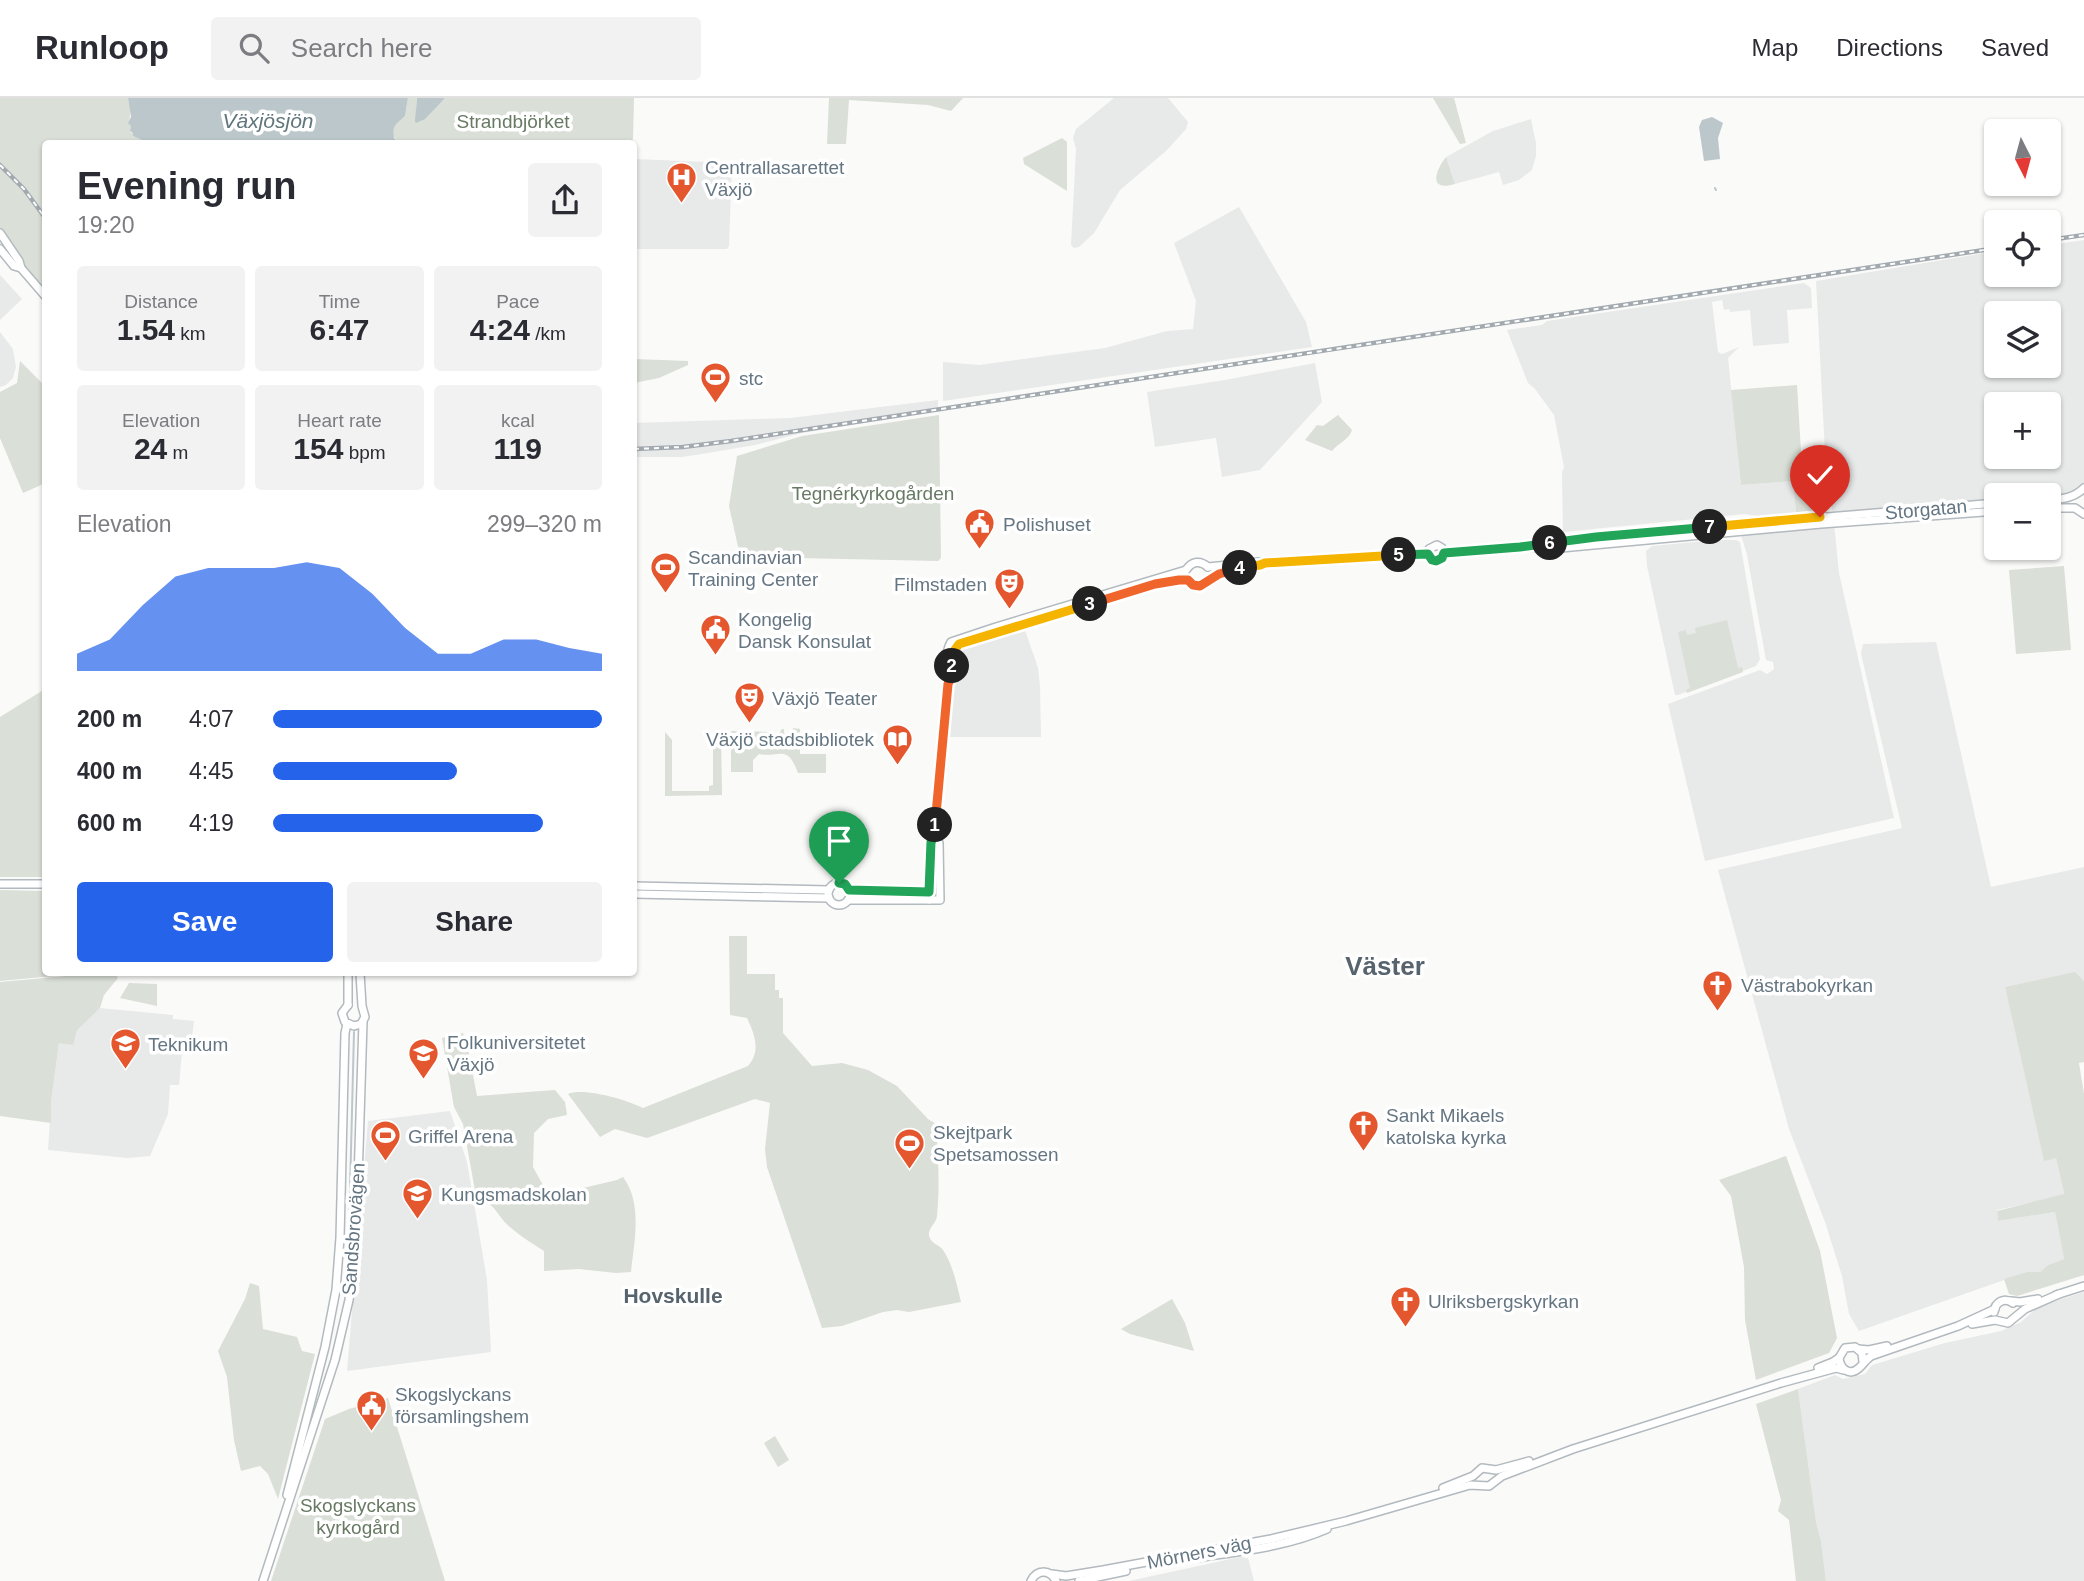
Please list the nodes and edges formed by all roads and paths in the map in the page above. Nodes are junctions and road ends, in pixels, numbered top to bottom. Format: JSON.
{"nodes":[{"id":1,"x":0,"y":233,"type":"edge"},
{"id":2,"x":0,"y":249,"type":"edge"},
{"id":3,"x":20,"y":268,"type":"junction"},
{"id":4,"x":42,"y":293,"type":"edge"},
{"id":5,"x":2082,"y":490,"type":"edge"},
{"id":6,"x":2061,"y":499,"type":"edge"},
{"id":7,"x":1984,"y":504,"type":"edge"},
{"id":8,"x":2061,"y":508,"type":"edge"},
{"id":9,"x":1984,"y":512,"type":"edge"},
{"id":10,"x":2084,"y":514,"type":"edge"},
{"id":11,"x":1520,"y":547,"type":"junction"},
{"id":12,"x":1265,"y":563,"type":"junction"},
{"id":13,"x":1208,"y":567,"type":"junction"},
{"id":14,"x":1186,"y":569,"type":"junction"},
{"id":15,"x":1209,"y":579,"type":"junction"},
{"id":16,"x":1188,"y":580,"type":"junction"},
{"id":17,"x":952,"y":647,"type":"junction"},
{"id":18,"x":935,"y":835,"type":"junction"},
{"id":19,"x":0,"y":884,"type":"edge"},
{"id":20,"x":42,"y":884,"type":"edge"},
{"id":21,"x":637,"y":886,"type":"edge"},
{"id":22,"x":849,"y":890,"type":"junction"},
{"id":23,"x":637,"y":894,"type":"edge"},
{"id":24,"x":829,"y":894,"type":"junction"},
{"id":25,"x":929,"y":896,"type":"junction"},
{"id":26,"x":849,"y":900,"type":"junction"},
{"id":27,"x":348,"y":976,"type":"edge"},
{"id":28,"x":360,"y":976,"type":"edge"},
{"id":29,"x":348,"y":1005,"type":"junction"},
{"id":30,"x":362,"y":1006,"type":"junction"},
{"id":31,"x":363,"y":1021,"type":"junction"},
{"id":32,"x":347,"y":1024,"type":"junction"},
{"id":33,"x":2084,"y":1286,"type":"edge"},
{"id":34,"x":2059,"y":1294,"type":"junction"},
{"id":35,"x":2011,"y":1301,"type":"junction"},
{"id":36,"x":1995,"y":1309,"type":"junction"},
{"id":37,"x":2016,"y":1315,"type":"junction"},
{"id":38,"x":2000,"y":1321,"type":"junction"},
{"id":39,"x":1958,"y":1326,"type":"junction"},
{"id":40,"x":1922,"y":1338,"type":"junction"},
{"id":41,"x":1858,"y":1349,"type":"junction"},
{"id":42,"x":1839,"y":1358,"type":"junction"},
{"id":43,"x":1863,"y":1362,"type":"junction"},
{"id":44,"x":1844,"y":1370,"type":"junction"},
{"id":45,"x":1781,"y":1383,"type":"junction"},
{"id":46,"x":1573,"y":1450,"type":"junction"},
{"id":47,"x":1492,"y":1470,"type":"junction"},
{"id":48,"x":1477,"y":1473,"type":"junction"},
{"id":49,"x":1494,"y":1480,"type":"junction"},
{"id":50,"x":1480,"y":1485,"type":"junction"},
{"id":51,"x":1399,"y":1504,"type":"junction"},
{"id":52,"x":1346,"y":1521,"type":"junction"},
{"id":53,"x":273,"y":1550,"type":"junction"},
{"id":54,"x":1054,"y":1578,"type":"edge"},
{"id":55,"x":1031,"y":1580,"type":"edge"},
{"id":56,"x":263,"y":1581,"type":"edge"},
{"id":57,"x":1079,"y":1581,"type":"edge"}],
"edges":[{"from":1,"to":3,"type":"main road"},
{"from":2,"to":3,"type":"main road"},
{"from":3,"to":4,"type":"main road"},
{"from":5,"to":6,"type":"main road"},
{"from":5,"to":10,"type":"main road"},
{"from":7,"to":11,"type":"main road","name":"Storgatan"},
{"from":8,"to":10,"type":"main road"},
{"from":9,"to":11,"type":"main road","name":"Storgatan"},
{"from":11,"to":12,"type":"main road","name":"Storgatan"},
{"from":12,"to":13,"type":"main road"},
{"from":12,"to":15,"type":"main road"},
{"from":13,"to":14,"type":"main road"},
{"from":13,"to":15,"type":"main road"},
{"from":14,"to":16,"type":"main road"},
{"from":14,"to":17,"type":"main road"},
{"from":15,"to":16,"type":"main road"},
{"from":16,"to":17,"type":"main road"},
{"from":17,"to":18,"type":"main road"},
{"from":18,"to":25,"type":"main road"},
{"from":18,"to":25,"type":"main road"},
{"from":19,"to":20,"type":"main road"},
{"from":21,"to":24,"type":"main road"},
{"from":22,"to":24,"type":"main road"},
{"from":22,"to":25,"type":"main road"},
{"from":22,"to":26,"type":"main road"},
{"from":23,"to":24,"type":"main road"},
{"from":24,"to":26,"type":"main road"},
{"from":25,"to":26,"type":"main road"},
{"from":27,"to":29,"type":"main road"},
{"from":28,"to":30,"type":"main road"},
{"from":29,"to":30,"type":"main road"},
{"from":29,"to":32,"type":"main road"},
{"from":30,"to":31,"type":"main road"},
{"from":31,"to":32,"type":"main road"},
{"from":31,"to":53,"type":"main road","name":"Sandsbrovägen"},
{"from":32,"to":53,"type":"main road","name":"Sandsbrovägen"},
{"from":33,"to":34,"type":"main road"},
{"from":34,"to":35,"type":"main road"},
{"from":34,"to":37,"type":"main road"},
{"from":35,"to":36,"type":"main road"},
{"from":35,"to":37,"type":"main road"},
{"from":36,"to":38,"type":"main road"},
{"from":36,"to":39,"type":"main road"},
{"from":37,"to":38,"type":"main road"},
{"from":38,"to":39,"type":"main road"},
{"from":39,"to":40,"type":"main road"},
{"from":40,"to":41,"type":"main road"},
{"from":40,"to":43,"type":"main road"},
{"from":41,"to":42,"type":"main road"},
{"from":41,"to":43,"type":"main road"},
{"from":42,"to":44,"type":"main road"},
{"from":42,"to":45,"type":"main road"},
{"from":43,"to":44,"type":"main road"},
{"from":44,"to":45,"type":"main road"},
{"from":45,"to":46,"type":"main road"},
{"from":46,"to":47,"type":"main road"},
{"from":46,"to":49,"type":"main road"},
{"from":47,"to":48,"type":"main road"},
{"from":47,"to":49,"type":"main road"},
{"from":48,"to":50,"type":"main road"},
{"from":48,"to":51,"type":"main road","name":"Mörners väg"},
{"from":49,"to":50,"type":"main road"},
{"from":50,"to":51,"type":"main road","name":"Mörners väg"},
{"from":51,"to":52,"type":"main road","name":"Mörners väg"},
{"from":52,"to":54,"type":"main road","name":"Mörners väg"},
{"from":52,"to":57,"type":"main road","name":"Mörners väg"},
{"from":53,"to":56,"type":"main road","name":"Sandsbrovägen"},
{"from":54,"to":55,"type":"main road","name":"Mörners väg"}]}
